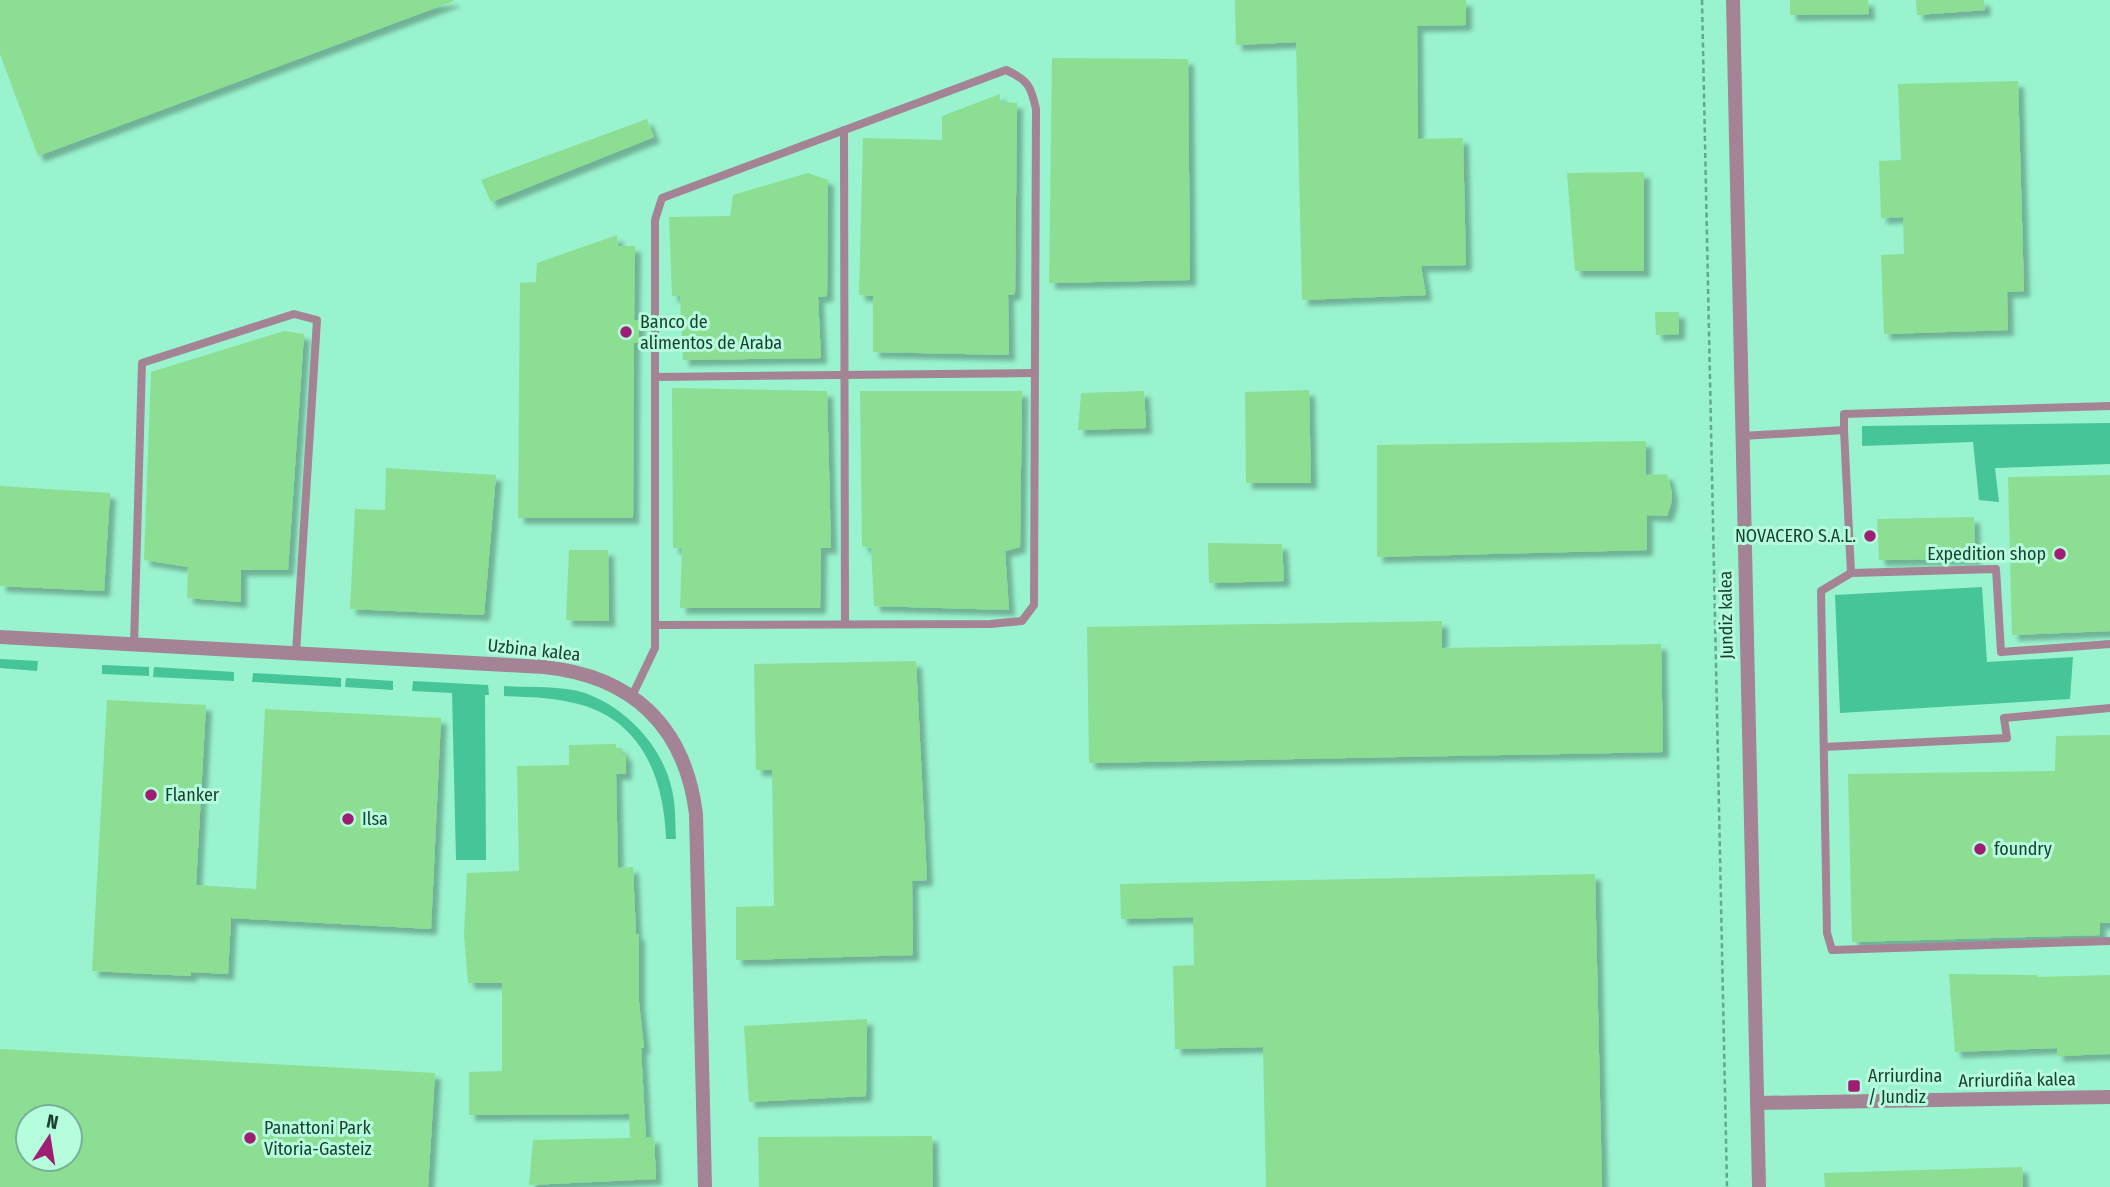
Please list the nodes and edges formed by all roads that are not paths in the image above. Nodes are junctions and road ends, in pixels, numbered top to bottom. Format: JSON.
{"nodes":[{"id":1,"x":1733,"y":0,"type":"edge"},
{"id":2,"x":844,"y":130,"type":"junction"},
{"id":3,"x":1035,"y":373,"type":"junction"},
{"id":4,"x":844,"y":374,"type":"junction"},
{"id":5,"x":655,"y":377,"type":"junction"},
{"id":6,"x":2110,"y":406,"type":"edge"},
{"id":7,"x":1844,"y":430,"type":"junction"},
{"id":8,"x":1741,"y":436,"type":"junction"},
{"id":9,"x":1851,"y":573,"type":"junction"},
{"id":10,"x":845,"y":624,"type":"junction"},
{"id":11,"x":655,"y":625,"type":"junction"},
{"id":12,"x":0,"y":637,"type":"edge"},
{"id":13,"x":2110,"y":644,"type":"edge"},
{"id":14,"x":134,"y":645,"type":"junction"},
{"id":15,"x":296,"y":653,"type":"junction"},
{"id":16,"x":632,"y":696,"type":"junction"},
{"id":17,"x":2110,"y":708,"type":"edge"},
{"id":18,"x":1824,"y":747,"type":"junction"},
{"id":19,"x":2110,"y":941,"type":"edge"},
{"id":20,"x":2110,"y":1097,"type":"edge"},
{"id":21,"x":1757,"y":1103,"type":"junction"},
{"id":22,"x":705,"y":1187,"type":"edge"},
{"id":23,"x":1759,"y":1187,"type":"edge"}],
"edges":[{"from":1,"to":8,"type":"street","name":"Jundiz kalea"},
{"from":2,"to":3,"type":"lane"},
{"from":2,"to":4,"type":"lane"},
{"from":2,"to":5,"type":"lane"},
{"from":3,"to":4,"type":"lane"},
{"from":3,"to":10,"type":"lane"},
{"from":4,"to":5,"type":"lane"},
{"from":4,"to":10,"type":"lane"},
{"from":5,"to":11,"type":"lane"},
{"from":6,"to":7,"type":"lane"},
{"from":7,"to":8,"type":"lane"},
{"from":7,"to":9,"type":"lane"},
{"from":8,"to":21,"type":"street","name":"Jundiz kalea"},
{"from":9,"to":13,"type":"lane"},
{"from":9,"to":18,"type":"lane"},
{"from":10,"to":11,"type":"lane"},
{"from":11,"to":16,"type":"lane"},
{"from":12,"to":14,"type":"street","name":"Uzbina kalea"},
{"from":14,"to":15,"type":"street","name":"Uzbina kalea"},
{"from":14,"to":15,"type":"lane"},
{"from":15,"to":16,"type":"street","name":"Uzbina kalea"},
{"from":16,"to":22,"type":"street","name":"Uzbina kalea"},
{"from":17,"to":18,"type":"lane"},
{"from":18,"to":19,"type":"lane"},
{"from":20,"to":21,"type":"street","name":"Arriurdiña kalea"},
{"from":21,"to":23,"type":"street","name":"Jundiz kalea"}]}
